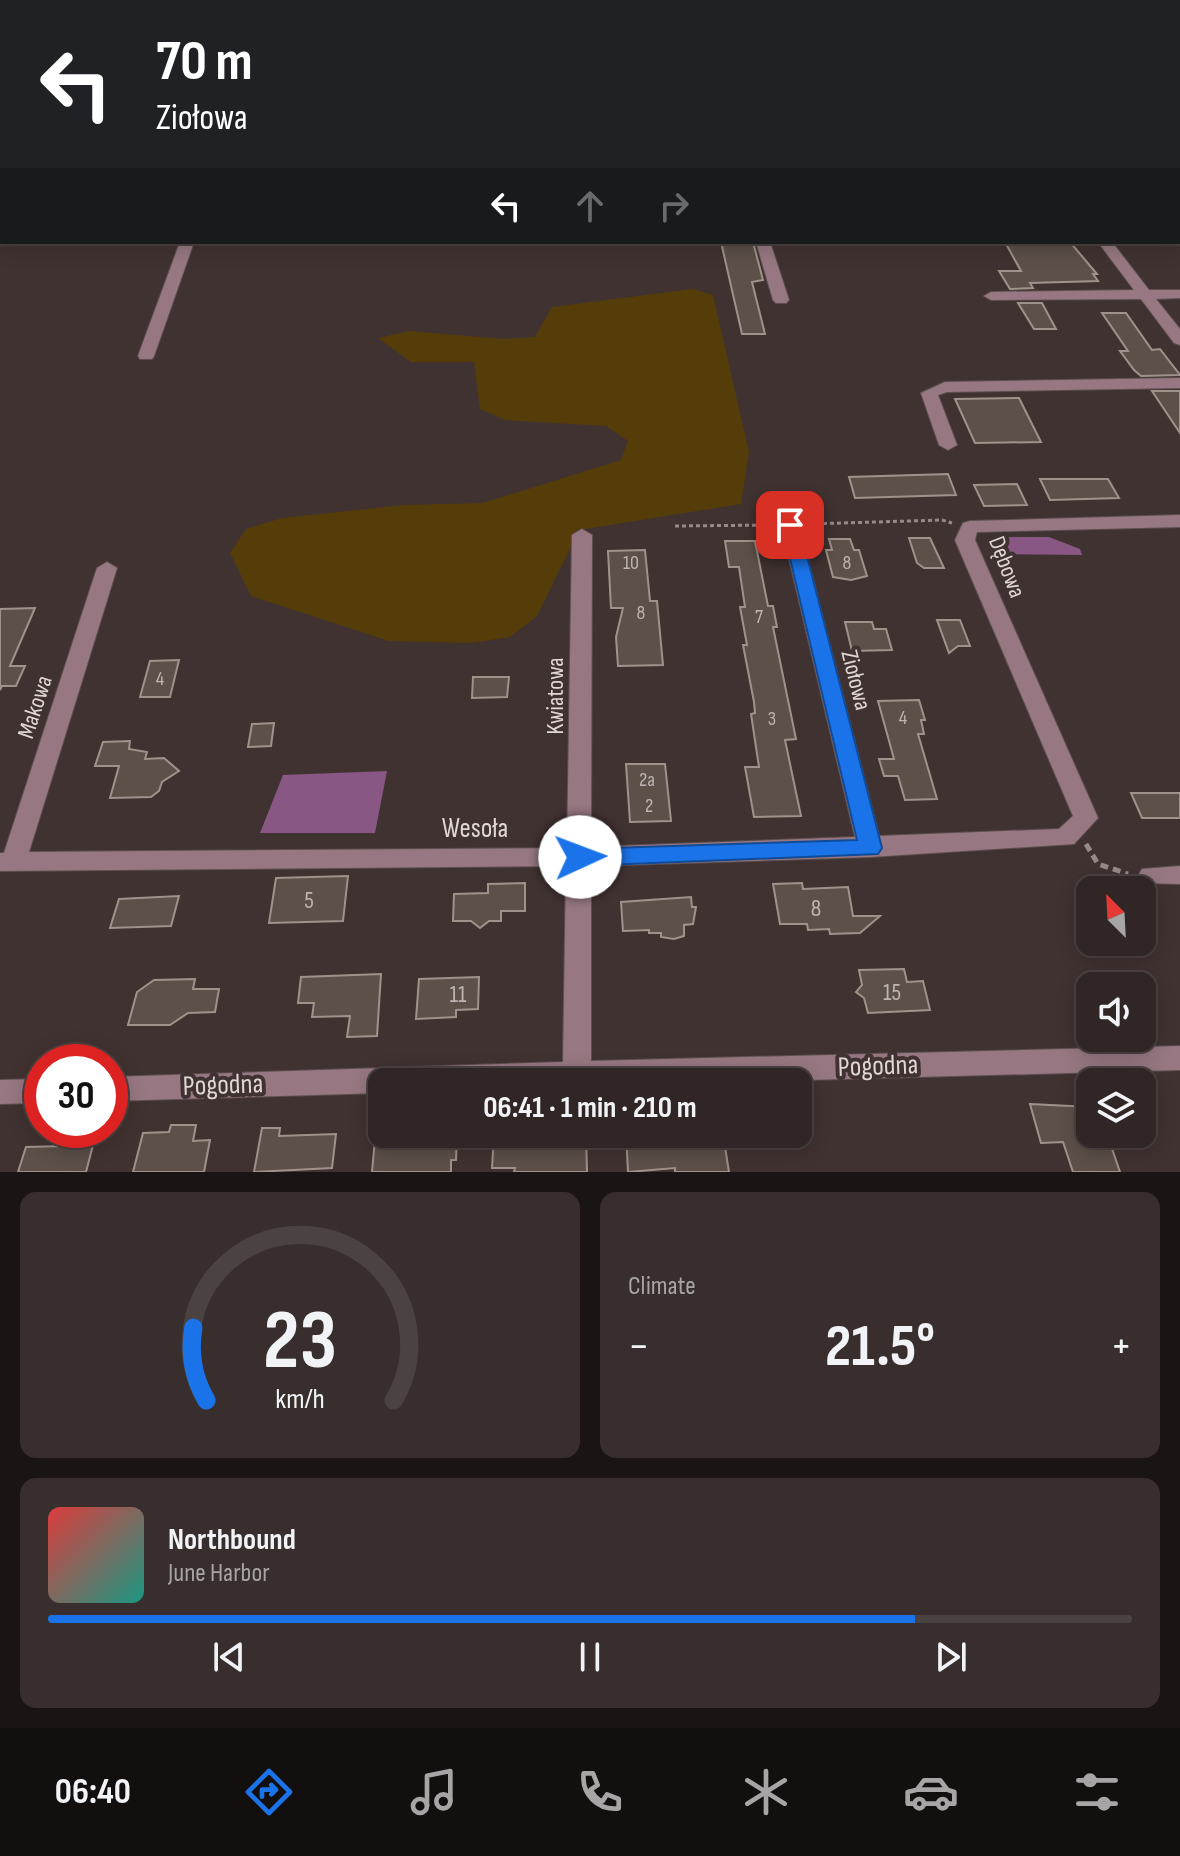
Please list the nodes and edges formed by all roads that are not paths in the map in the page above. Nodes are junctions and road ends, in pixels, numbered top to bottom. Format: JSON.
{"nodes":[{"id":1,"x":186,"y":244,"type":"edge"},
{"id":2,"x":764,"y":244,"type":"edge"},
{"id":3,"x":1107,"y":244,"type":"edge"},
{"id":4,"x":1145,"y":294,"type":"junction"},
{"id":5,"x":1180,"y":294,"type":"edge"},
{"id":6,"x":991,"y":296,"type":"dead end"},
{"id":7,"x":781,"y":300,"type":"dead end"},
{"id":8,"x":1180,"y":340,"type":"edge"},
{"id":9,"x":146,"y":356,"type":"dead end"},
{"id":10,"x":1180,"y":383,"type":"edge"},
{"id":11,"x":948,"y":445,"type":"dead end"},
{"id":12,"x":1180,"y":521,"type":"edge"},
{"id":13,"x":790,"y":525,"type":"road end"},
{"id":14,"x":582,"y":535,"type":"dead end"},
{"id":15,"x":107,"y":568,"type":"dead end"},
{"id":16,"x":1065,"y":838,"type":"joint"},
{"id":17,"x":870,"y":848,"type":"junction"},
{"id":18,"x":580,"y":857,"type":"junction"},
{"id":19,"x":7,"y":862,"type":"edge"},
{"id":20,"x":1180,"y":875,"type":"edge"},
{"id":21,"x":1151,"y":876,"type":"road end"},
{"id":22,"x":1180,"y":1058,"type":"edge"},
{"id":23,"x":577,"y":1068,"type":"edge"},
{"id":24,"x":803,"y":1068,"type":"edge"},
{"id":25,"x":368,"y":1081,"type":"edge"},
{"id":26,"x":128,"y":1088,"type":"edge"},
{"id":27,"x":24,"y":1091,"type":"edge"},
{"id":28,"x":0,"y":1092,"type":"edge"}],
"edges":[{"from":1,"to":9,"type":"street"},
{"from":2,"to":7,"type":"street"},
{"from":3,"to":4,"type":"street"},
{"from":4,"to":5,"type":"street"},
{"from":4,"to":6,"type":"street"},
{"from":4,"to":8,"type":"street"},
{"from":10,"to":11,"type":"street"},
{"from":12,"to":16,"type":"street","name":"Dębowa"},
{"from":13,"to":17,"type":"street","name":"Ziołowa"},
{"from":14,"to":18,"type":"street","name":"Kwiatowa"},
{"from":15,"to":19,"type":"street","name":"Makowa"},
{"from":16,"to":17,"type":"street","name":"Wesoła"},
{"from":17,"to":18,"type":"street","name":"Wesoła"},
{"from":18,"to":19,"type":"street","name":"Wesoła"},
{"from":18,"to":23,"type":"street"},
{"from":20,"to":21,"type":"street"},
{"from":22,"to":24,"type":"street","name":"Pogodna"},
{"from":25,"to":26,"type":"street","name":"Pogodna"},
{"from":27,"to":28,"type":"street"}]}
